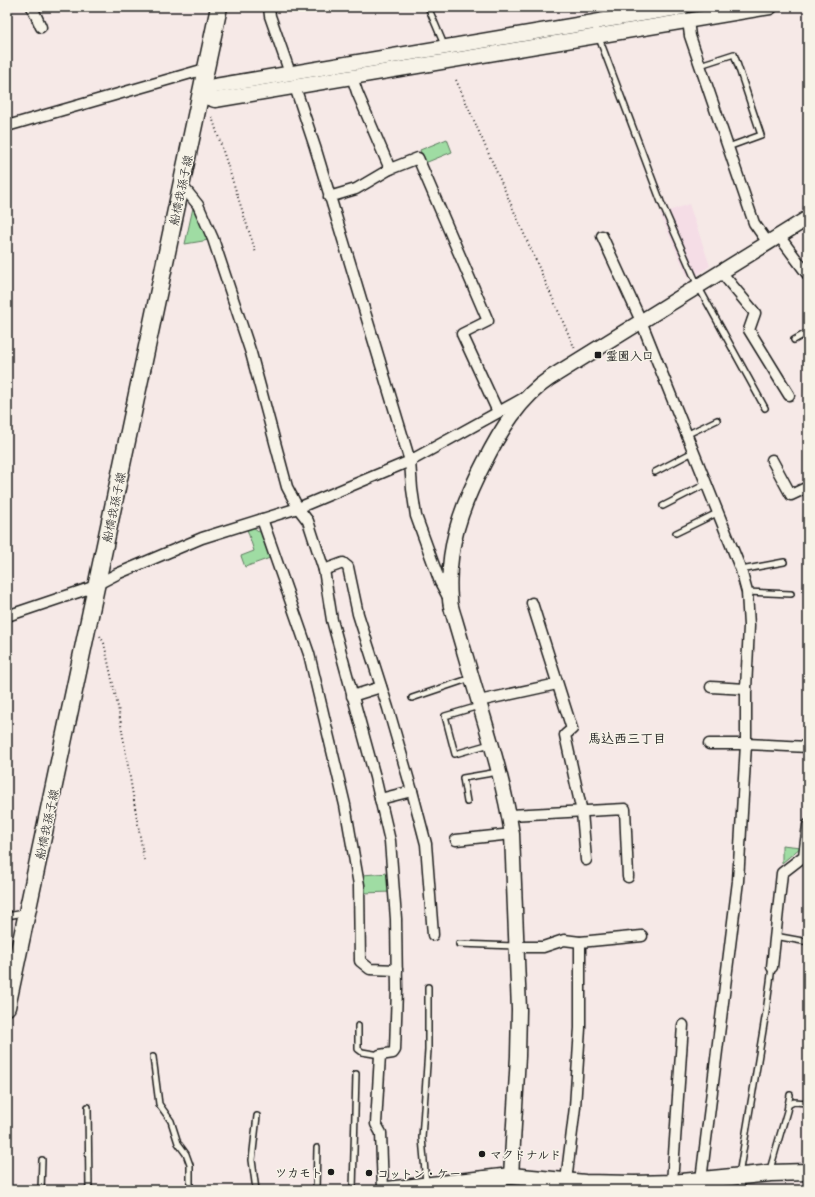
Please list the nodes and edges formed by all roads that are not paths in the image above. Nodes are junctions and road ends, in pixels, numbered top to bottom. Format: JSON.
{"nodes":[{"id":1,"x":32,"y":7,"type":"edge"},
{"id":2,"x":219,"y":7,"type":"edge"},
{"id":3,"x":269,"y":7,"type":"edge"},
{"id":4,"x":428,"y":7,"type":"edge"},
{"id":5,"x":683,"y":7,"type":"edge"},
{"id":6,"x":770,"y":7,"type":"edge"},
{"id":7,"x":593,"y":22,"type":"junction"},
{"id":8,"x":41,"y":28,"type":"dead end"},
{"id":9,"x":689,"y":28,"type":"dead end"},
{"id":10,"x":598,"y":35,"type":"junction"},
{"id":11,"x":442,"y":40,"type":"dead end"},
{"id":12,"x":700,"y":65,"type":"junction"},
{"id":13,"x":206,"y":69,"type":"junction"},
{"id":14,"x":290,"y":73,"type":"junction"},
{"id":15,"x":352,"y":77,"type":"junction"},
{"id":16,"x":295,"y":87,"type":"junction"},
{"id":17,"x":200,"y":95,"type":"junction"},
{"id":18,"x":7,"y":126,"type":"edge"},
{"id":19,"x":728,"y":147,"type":"junction"},
{"id":20,"x":390,"y":169,"type":"junction"},
{"id":21,"x":181,"y":184,"type":"junction"},
{"id":22,"x":329,"y":197,"type":"junction"},
{"id":23,"x":808,"y":218,"type":"edge"},
{"id":24,"x":602,"y":236,"type":"dead end"},
{"id":25,"x":774,"y":239,"type":"junction"},
{"id":26,"x":721,"y":272,"type":"junction"},
{"id":27,"x":808,"y":275,"type":"edge"},
{"id":28,"x":698,"y":286,"type":"junction"},
{"id":29,"x":641,"y":321,"type":"junction"},
{"id":30,"x":808,"y":332,"type":"edge"},
{"id":31,"x":794,"y":340,"type":"dead end"},
{"id":32,"x":789,"y":395,"type":"dead end"},
{"id":33,"x":527,"y":396,"type":"junction"},
{"id":34,"x":765,"y":408,"type":"dead end"},
{"id":35,"x":498,"y":412,"type":"junction"},
{"id":36,"x":717,"y":420,"type":"dead end"},
{"id":37,"x":686,"y":435,"type":"junction"},
{"id":38,"x":693,"y":452,"type":"junction"},
{"id":39,"x":772,"y":460,"type":"dead end"},
{"id":40,"x":410,"y":461,"type":"junction"},
{"id":41,"x":655,"y":472,"type":"dead end"},
{"id":42,"x":706,"y":484,"type":"junction"},
{"id":43,"x":808,"y":487,"type":"edge"},
{"id":44,"x":663,"y":506,"type":"dead end"},
{"id":45,"x":298,"y":508,"type":"junction"},
{"id":46,"x":717,"y":513,"type":"junction"},
{"id":47,"x":262,"y":519,"type":"junction"},
{"id":48,"x":676,"y":533,"type":"dead end"},
{"id":49,"x":784,"y":562,"type":"dead end"},
{"id":50,"x":324,"y":570,"type":"junction"},
{"id":51,"x":741,"y":570,"type":"junction"},
{"id":52,"x":97,"y":583,"type":"junction"},
{"id":53,"x":747,"y":592,"type":"junction"},
{"id":54,"x":791,"y":594,"type":"dead end"},
{"id":55,"x":450,"y":601,"type":"junction"},
{"id":56,"x":532,"y":603,"type":"dead end"},
{"id":57,"x":7,"y":616,"type":"edge"},
{"id":58,"x":472,"y":678,"type":"junction"},
{"id":59,"x":557,"y":684,"type":"junction"},
{"id":60,"x":381,"y":687,"type":"junction"},
{"id":61,"x":711,"y":687,"type":"dead end"},
{"id":62,"x":746,"y":689,"type":"junction"},
{"id":63,"x":352,"y":696,"type":"junction"},
{"id":64,"x":412,"y":698,"type":"dead end"},
{"id":65,"x":480,"y":704,"type":"junction"},
{"id":66,"x":492,"y":744,"type":"junction"},
{"id":67,"x":709,"y":744,"type":"dead end"},
{"id":68,"x":746,"y":744,"type":"junction"},
{"id":69,"x":808,"y":747,"type":"edge"},
{"id":70,"x":500,"y":772,"type":"junction"},
{"id":71,"x":412,"y":791,"type":"junction"},
{"id":72,"x":380,"y":799,"type":"junction"},
{"id":73,"x":467,"y":802,"type":"dead end"},
{"id":74,"x":582,"y":812,"type":"junction"},
{"id":75,"x":510,"y":815,"type":"junction"},
{"id":76,"x":808,"y":825,"type":"edge"},
{"id":77,"x":512,"y":834,"type":"junction"},
{"id":78,"x":456,"y":840,"type":"dead end"},
{"id":79,"x":805,"y":857,"type":"edge"},
{"id":80,"x":586,"y":860,"type":"dead end"},
{"id":81,"x":628,"y":876,"type":"dead end"},
{"id":82,"x":27,"y":912,"type":"junction"},
{"id":83,"x":7,"y":916,"type":"edge"},
{"id":84,"x":433,"y":936,"type":"dead end"},
{"id":85,"x":642,"y":936,"type":"dead end"},
{"id":86,"x":775,"y":936,"type":"junction"},
{"id":87,"x":580,"y":942,"type":"junction"},
{"id":88,"x":808,"y":942,"type":"edge"},
{"id":89,"x":459,"y":944,"type":"dead end"},
{"id":90,"x":517,"y":946,"type":"junction"},
{"id":91,"x":772,"y":968,"type":"joint"},
{"id":92,"x":396,"y":970,"type":"junction"},
{"id":93,"x":428,"y":987,"type":"dead end"},
{"id":94,"x":7,"y":1007,"type":"edge"},
{"id":95,"x":683,"y":1025,"type":"dead end"},
{"id":96,"x":358,"y":1026,"type":"dead end"},
{"id":97,"x":380,"y":1055,"type":"junction"},
{"id":98,"x":153,"y":1057,"type":"dead end"},
{"id":99,"x":356,"y":1074,"type":"dead end"},
{"id":100,"x":790,"y":1095,"type":"dead end"},
{"id":101,"x":808,"y":1103,"type":"edge"},
{"id":102,"x":788,"y":1105,"type":"junction"},
{"id":103,"x":88,"y":1107,"type":"dead end"},
{"id":104,"x":257,"y":1116,"type":"dead end"},
{"id":105,"x":317,"y":1148,"type":"dead end"},
{"id":106,"x":42,"y":1160,"type":"dead end"},
{"id":107,"x":808,"y":1172,"type":"edge"},
{"id":108,"x":771,"y":1173,"type":"junction"},
{"id":109,"x":502,"y":1181,"type":"edge"},
{"id":110,"x":566,"y":1181,"type":"junction"},
{"id":111,"x":672,"y":1183,"type":"junction"},
{"id":112,"x":742,"y":1183,"type":"edge"},
{"id":113,"x":702,"y":1184,"type":"junction"},
{"id":114,"x":427,"y":1186,"type":"junction"},
{"id":115,"x":41,"y":1190,"type":"edge"},
{"id":116,"x":89,"y":1190,"type":"edge"},
{"id":117,"x":190,"y":1190,"type":"edge"},
{"id":118,"x":256,"y":1190,"type":"edge"},
{"id":119,"x":316,"y":1190,"type":"edge"},
{"id":120,"x":353,"y":1190,"type":"edge"},
{"id":121,"x":383,"y":1190,"type":"edge"},
{"id":122,"x":387,"y":1190,"type":"edge"}],
"edges":[{"from":1,"to":8,"type":"street"},
{"from":2,"to":13,"type":"main road","name":"船橋我孫子線"},
{"from":3,"to":14,"type":"street"},
{"from":4,"to":11,"type":"lane"},
{"from":5,"to":7,"type":"street"},
{"from":6,"to":10,"type":"street"},
{"from":7,"to":10,"type":"lane"},
{"from":7,"to":14,"type":"street"},
{"from":9,"to":12,"type":"street"},
{"from":10,"to":15,"type":"street"},
{"from":10,"to":28,"type":"lane"},
{"from":12,"to":19,"type":"street"},
{"from":12,"to":19,"type":"lane"},
{"from":13,"to":17,"type":"main road","name":"船橋我孫子線"},
{"from":13,"to":18,"type":"street"},
{"from":14,"to":17,"type":"street"},
{"from":15,"to":16,"type":"street"},
{"from":15,"to":20,"type":"street"},
{"from":16,"to":17,"type":"street"},
{"from":16,"to":22,"type":"street"},
{"from":17,"to":21,"type":"main road","name":"船橋我孫子線"},
{"from":19,"to":25,"type":"street"},
{"from":20,"to":22,"type":"street"},
{"from":20,"to":35,"type":"street"},
{"from":21,"to":45,"type":"street"},
{"from":21,"to":52,"type":"main road","name":"船橋我孫子線"},
{"from":22,"to":40,"type":"street"},
{"from":23,"to":25,"type":"street"},
{"from":24,"to":29,"type":"street"},
{"from":25,"to":26,"type":"street"},
{"from":25,"to":27,"type":"street"},
{"from":26,"to":28,"type":"street"},
{"from":26,"to":32,"type":"street"},
{"from":28,"to":29,"type":"street"},
{"from":28,"to":34,"type":"lane"},
{"from":29,"to":33,"type":"street"},
{"from":29,"to":37,"type":"street"},
{"from":30,"to":31,"type":"lane"},
{"from":33,"to":35,"type":"street"},
{"from":33,"to":55,"type":"street"},
{"from":35,"to":40,"type":"street"},
{"from":36,"to":37,"type":"lane"},
{"from":37,"to":38,"type":"street"},
{"from":38,"to":41,"type":"lane"},
{"from":38,"to":42,"type":"street"},
{"from":39,"to":43,"type":"street"},
{"from":40,"to":45,"type":"street"},
{"from":40,"to":55,"type":"street"},
{"from":42,"to":44,"type":"lane"},
{"from":42,"to":46,"type":"street"},
{"from":45,"to":47,"type":"street"},
{"from":45,"to":50,"type":"street"},
{"from":46,"to":48,"type":"lane"},
{"from":46,"to":51,"type":"street"},
{"from":47,"to":52,"type":"street"},
{"from":47,"to":92,"type":"street"},
{"from":49,"to":51,"type":"lane"},
{"from":50,"to":60,"type":"street"},
{"from":50,"to":63,"type":"street"},
{"from":51,"to":53,"type":"street"},
{"from":52,"to":57,"type":"street"},
{"from":52,"to":82,"type":"main road","name":"船橋我孫子線"},
{"from":53,"to":54,"type":"lane"},
{"from":53,"to":62,"type":"street"},
{"from":55,"to":58,"type":"street"},
{"from":56,"to":59,"type":"street"},
{"from":58,"to":64,"type":"lane"},
{"from":58,"to":65,"type":"street"},
{"from":59,"to":65,"type":"street"},
{"from":59,"to":74,"type":"street"},
{"from":60,"to":63,"type":"street"},
{"from":60,"to":71,"type":"street"},
{"from":61,"to":62,"type":"street"},
{"from":62,"to":68,"type":"street"},
{"from":63,"to":72,"type":"street"},
{"from":65,"to":66,"type":"street"},
{"from":65,"to":66,"type":"lane"},
{"from":66,"to":70,"type":"street"},
{"from":67,"to":68,"type":"street"},
{"from":68,"to":69,"type":"street"},
{"from":68,"to":113,"type":"street"},
{"from":70,"to":73,"type":"lane"},
{"from":70,"to":75,"type":"street"},
{"from":71,"to":72,"type":"street"},
{"from":71,"to":84,"type":"street"},
{"from":72,"to":92,"type":"street"},
{"from":74,"to":75,"type":"street"},
{"from":74,"to":80,"type":"street"},
{"from":74,"to":81,"type":"street"},
{"from":75,"to":77,"type":"street"},
{"from":76,"to":79,"type":"street"},
{"from":77,"to":78,"type":"street"},
{"from":77,"to":90,"type":"street"},
{"from":79,"to":86,"type":"street"},
{"from":82,"to":83,"type":"lane"},
{"from":82,"to":94,"type":"main road","name":"船橋我孫子線"},
{"from":85,"to":87,"type":"street"},
{"from":86,"to":88,"type":"lane"},
{"from":86,"to":91,"type":"street"},
{"from":87,"to":90,"type":"street"},
{"from":87,"to":110,"type":"street"},
{"from":89,"to":90,"type":"lane"},
{"from":90,"to":109,"type":"street"},
{"from":91,"to":112,"type":"lane"},
{"from":92,"to":97,"type":"street"},
{"from":93,"to":114,"type":"lane"},
{"from":95,"to":111,"type":"street"},
{"from":96,"to":97,"type":"lane"},
{"from":97,"to":121,"type":"street"},
{"from":98,"to":117,"type":"lane"},
{"from":99,"to":120,"type":"lane"},
{"from":100,"to":102,"type":"lane"},
{"from":101,"to":102,"type":"lane"},
{"from":102,"to":108,"type":"lane"},
{"from":103,"to":116,"type":"lane"},
{"from":104,"to":118,"type":"lane"},
{"from":105,"to":119,"type":"lane"},
{"from":106,"to":115,"type":"lane"},
{"from":107,"to":108,"type":"main road"},
{"from":108,"to":112,"type":"main road"},
{"from":109,"to":110,"type":"main road"},
{"from":109,"to":114,"type":"main road"},
{"from":110,"to":111,"type":"main road"},
{"from":111,"to":113,"type":"main road"},
{"from":112,"to":113,"type":"main road"},
{"from":114,"to":122,"type":"main road"}]}
